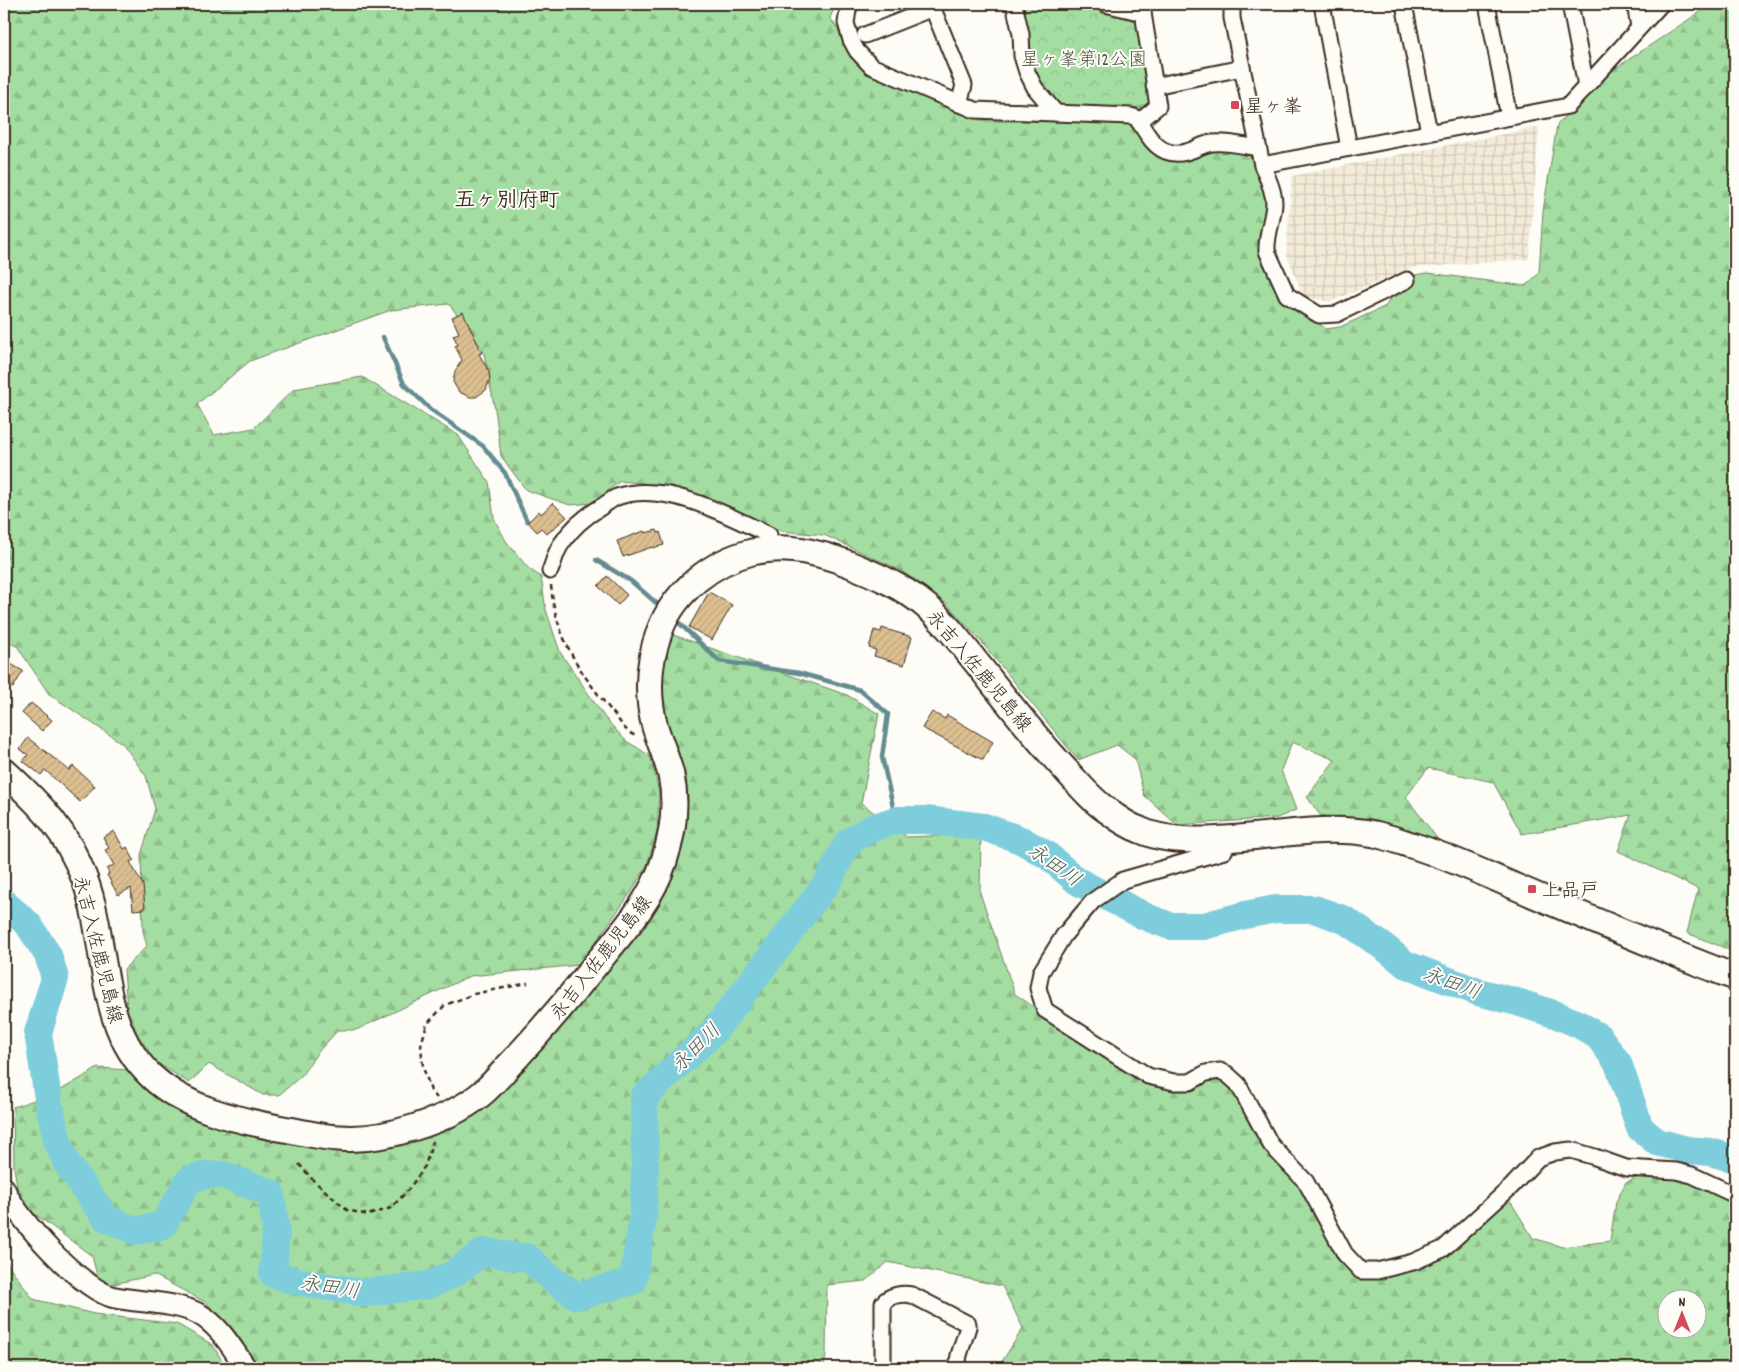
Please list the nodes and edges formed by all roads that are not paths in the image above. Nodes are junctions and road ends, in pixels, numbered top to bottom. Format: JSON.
{"nodes":[{"id":1,"x":849,"y":4,"type":"edge"},
{"id":2,"x":1014,"y":4,"type":"edge"},
{"id":3,"x":1105,"y":4,"type":"edge"},
{"id":4,"x":1232,"y":4,"type":"edge"},
{"id":5,"x":1322,"y":4,"type":"edge"},
{"id":6,"x":1404,"y":4,"type":"edge"},
{"id":7,"x":1487,"y":4,"type":"edge"},
{"id":8,"x":1570,"y":4,"type":"edge"},
{"id":9,"x":1635,"y":4,"type":"edge"},
{"id":10,"x":1661,"y":4,"type":"edge"},
{"id":11,"x":932,"y":6,"type":"edge"},
{"id":12,"x":1143,"y":9,"type":"edge"},
{"id":13,"x":1639,"y":27,"type":"junction"},
{"id":14,"x":865,"y":35,"type":"dead end"},
{"id":15,"x":1242,"y":68,"type":"junction"},
{"id":16,"x":1154,"y":86,"type":"junction"},
{"id":17,"x":1586,"y":86,"type":"junction"},
{"id":18,"x":959,"y":104,"type":"junction"},
{"id":19,"x":1056,"y":113,"type":"junction"},
{"id":20,"x":1509,"y":117,"type":"junction"},
{"id":21,"x":1139,"y":122,"type":"junction"},
{"id":22,"x":1429,"y":132,"type":"junction"},
{"id":23,"x":1258,"y":148,"type":"junction"},
{"id":24,"x":1349,"y":148,"type":"junction"},
{"id":25,"x":1262,"y":165,"type":"junction"},
{"id":26,"x":1407,"y":280,"type":"dead end"},
{"id":27,"x":761,"y":551,"type":"junction"},
{"id":28,"x":550,"y":571,"type":"road end"},
{"id":29,"x":4,"y":771,"type":"edge"},
{"id":30,"x":1230,"y":840,"type":"junction"},
{"id":31,"x":1735,"y":977,"type":"edge"},
{"id":32,"x":4,"y":1188,"type":"edge"},
{"id":33,"x":1735,"y":1195,"type":"edge"},
{"id":34,"x":246,"y":1368,"type":"edge"},
{"id":35,"x":883,"y":1368,"type":"edge"},
{"id":36,"x":957,"y":1368,"type":"edge"}],
"edges":[{"from":1,"to":18,"type":"street"},
{"from":2,"to":19,"type":"street"},
{"from":3,"to":12,"type":"street"},
{"from":4,"to":15,"type":"street"},
{"from":5,"to":24,"type":"street"},
{"from":6,"to":22,"type":"street"},
{"from":7,"to":20,"type":"street"},
{"from":8,"to":17,"type":"street"},
{"from":9,"to":13,"type":"street"},
{"from":10,"to":13,"type":"street"},
{"from":11,"to":14,"type":"street"},
{"from":11,"to":18,"type":"street"},
{"from":12,"to":16,"type":"street"},
{"from":13,"to":17,"type":"street"},
{"from":15,"to":16,"type":"street"},
{"from":15,"to":23,"type":"street"},
{"from":16,"to":21,"type":"street"},
{"from":17,"to":20,"type":"street"},
{"from":18,"to":19,"type":"street"},
{"from":19,"to":21,"type":"street"},
{"from":20,"to":22,"type":"street"},
{"from":21,"to":23,"type":"street"},
{"from":22,"to":24,"type":"street"},
{"from":23,"to":25,"type":"street"},
{"from":24,"to":25,"type":"street"},
{"from":25,"to":26,"type":"street"},
{"from":27,"to":28,"type":"street"},
{"from":27,"to":29,"type":"main road","name":"永吉入佐鹿児島線"},
{"from":27,"to":30,"type":"main road","name":"永吉入佐鹿児島線"},
{"from":30,"to":31,"type":"main road","name":"永吉入佐鹿児島線"},
{"from":30,"to":33,"type":"street"},
{"from":32,"to":34,"type":"street"},
{"from":35,"to":36,"type":"street"}]}
